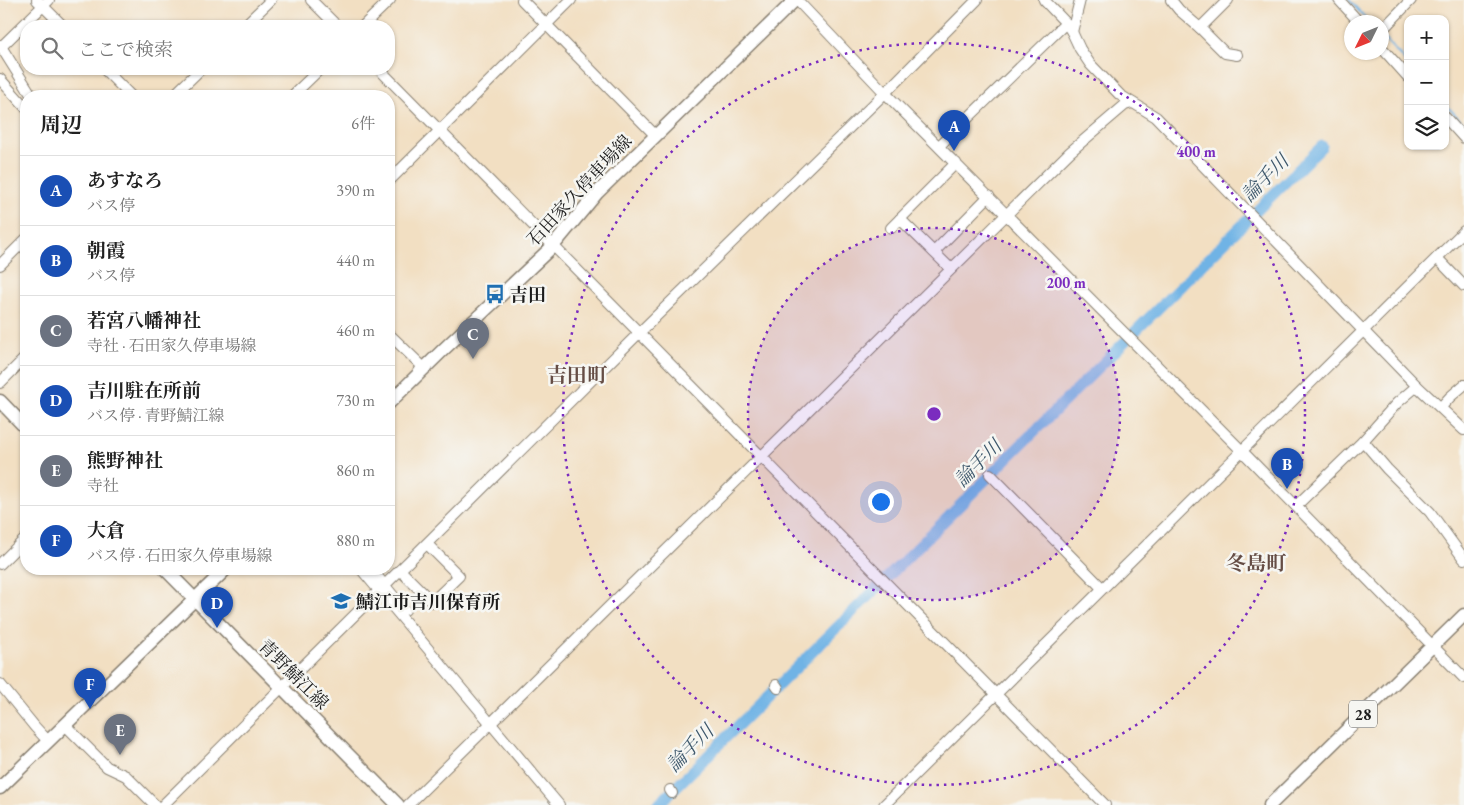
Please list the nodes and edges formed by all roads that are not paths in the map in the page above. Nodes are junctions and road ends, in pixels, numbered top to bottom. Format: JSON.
{"nodes":[{"id":1,"x":271,"y":0,"type":"edge"},
{"id":2,"x":311,"y":0,"type":"edge"},
{"id":3,"x":390,"y":0,"type":"edge"},
{"id":4,"x":522,"y":0,"type":"edge"},
{"id":5,"x":571,"y":0,"type":"edge"},
{"id":6,"x":796,"y":0,"type":"edge"},
{"id":7,"x":977,"y":0,"type":"edge"},
{"id":8,"x":1044,"y":0,"type":"edge"},
{"id":9,"x":1080,"y":0,"type":"edge"},
{"id":10,"x":1171,"y":0,"type":"edge"},
{"id":11,"x":1228,"y":0,"type":"edge"},
{"id":12,"x":1339,"y":0,"type":"edge"},
{"id":13,"x":1411,"y":0,"type":"edge"},
{"id":14,"x":43,"y":2,"type":"edge"},
{"id":15,"x":1353,"y":15,"type":"edge"},
{"id":16,"x":26,"y":20,"type":"edge"},
{"id":17,"x":58,"y":20,"type":"edge"},
{"id":18,"x":250,"y":20,"type":"edge"},
{"id":19,"x":331,"y":20,"type":"edge"},
{"id":20,"x":370,"y":20,"type":"edge"},
{"id":21,"x":1066,"y":23,"type":"junction"},
{"id":22,"x":1389,"y":23,"type":"edge"},
{"id":23,"x":546,"y":24,"type":"junction"},
{"id":24,"x":20,"y":27,"type":"edge"},
{"id":25,"x":1200,"y":28,"type":"junction"},
{"id":26,"x":1072,"y":32,"type":"junction"},
{"id":27,"x":1,"y":47,"type":"edge"},
{"id":28,"x":1238,"y":55,"type":"dead end"},
{"id":29,"x":1389,"y":56,"type":"edge"},
{"id":30,"x":1404,"y":73,"type":"edge"},
{"id":31,"x":110,"y":75,"type":"edge"},
{"id":32,"x":195,"y":75,"type":"edge"},
{"id":33,"x":314,"y":75,"type":"edge"},
{"id":34,"x":384,"y":75,"type":"edge"},
{"id":35,"x":0,"y":79,"type":"edge"},
{"id":36,"x":28,"y":90,"type":"edge"},
{"id":37,"x":125,"y":90,"type":"edge"},
{"id":38,"x":179,"y":90,"type":"edge"},
{"id":39,"x":298,"y":90,"type":"edge"},
{"id":40,"x":885,"y":93,"type":"junction"},
{"id":41,"x":20,"y":101,"type":"edge"},
{"id":42,"x":1132,"y":103,"type":"junction"},
{"id":43,"x":1449,"y":121,"type":"edge"},
{"id":44,"x":440,"y":130,"type":"junction"},
{"id":45,"x":655,"y":135,"type":"junction"},
{"id":46,"x":1464,"y":138,"type":"edge"},
{"id":47,"x":939,"y":146,"type":"junction"},
{"id":48,"x":956,"y":163,"type":"junction"},
{"id":49,"x":395,"y":176,"type":"edge"},
{"id":50,"x":989,"y":196,"type":"junction"},
{"id":51,"x":1007,"y":214,"type":"junction"},
{"id":52,"x":900,"y":218,"type":"junction"},
{"id":53,"x":891,"y":228,"type":"dead end"},
{"id":54,"x":1464,"y":232,"type":"edge"},
{"id":55,"x":20,"y":245,"type":"edge"},
{"id":56,"x":552,"y":246,"type":"junction"},
{"id":57,"x":934,"y":252,"type":"junction"},
{"id":58,"x":1437,"y":258,"type":"junction"},
{"id":59,"x":0,"y":265,"type":"edge"},
{"id":60,"x":951,"y":269,"type":"junction"},
{"id":61,"x":1464,"y":286,"type":"edge"},
{"id":62,"x":1363,"y":330,"type":"junction"},
{"id":63,"x":639,"y":333,"type":"junction"},
{"id":64,"x":395,"y":340,"type":"edge"},
{"id":65,"x":20,"y":363,"type":"edge"},
{"id":66,"x":419,"y":372,"type":"junction"},
{"id":67,"x":0,"y":383,"type":"edge"},
{"id":68,"x":1464,"y":385,"type":"edge"},
{"id":69,"x":1417,"y":386,"type":"junction"},
{"id":70,"x":395,"y":397,"type":"edge"},
{"id":71,"x":0,"y":401,"type":"edge"},
{"id":72,"x":1441,"y":407,"type":"junction"},
{"id":73,"x":20,"y":422,"type":"edge"},
{"id":74,"x":1464,"y":430,"type":"edge"},
{"id":75,"x":1363,"y":441,"type":"junction"},
{"id":76,"x":1242,"y":451,"type":"junction"},
{"id":77,"x":761,"y":456,"type":"junction"},
{"id":78,"x":991,"y":476,"type":"dead end"},
{"id":79,"x":1296,"y":506,"type":"junction"},
{"id":80,"x":20,"y":544,"type":"edge"},
{"id":81,"x":427,"y":544,"type":"junction"},
{"id":82,"x":1464,"y":559,"type":"edge"},
{"id":83,"x":0,"y":564,"type":"edge"},
{"id":84,"x":400,"y":570,"type":"junction"},
{"id":85,"x":171,"y":575,"type":"edge"},
{"id":86,"x":220,"y":575,"type":"edge"},
{"id":87,"x":368,"y":575,"type":"edge"},
{"id":88,"x":374,"y":575,"type":"edge"},
{"id":89,"x":382,"y":588,"type":"junction"},
{"id":90,"x":1102,"y":588,"type":"junction"},
{"id":91,"x":195,"y":600,"type":"junction"},
{"id":92,"x":1464,"y":615,"type":"edge"},
{"id":93,"x":1432,"y":646,"type":"junction"},
{"id":94,"x":1464,"y":678,"type":"edge"},
{"id":95,"x":0,"y":684,"type":"edge"},
{"id":96,"x":282,"y":687,"type":"junction"},
{"id":97,"x":995,"y":694,"type":"junction"},
{"id":98,"x":493,"y":721,"type":"junction"},
{"id":99,"x":65,"y":725,"type":"junction"},
{"id":100,"x":48,"y":741,"type":"junction"},
{"id":101,"x":0,"y":788,"type":"edge"},
{"id":102,"x":155,"y":805,"type":"edge"},
{"id":103,"x":163,"y":805,"type":"edge"},
{"id":104,"x":398,"y":805,"type":"edge"},
{"id":105,"x":408,"y":805,"type":"edge"},
{"id":106,"x":559,"y":805,"type":"edge"},
{"id":107,"x":567,"y":805,"type":"edge"},
{"id":108,"x":884,"y":805,"type":"edge"},
{"id":109,"x":1104,"y":805,"type":"edge"},
{"id":110,"x":1270,"y":805,"type":"edge"}],
"edges":[{"from":1,"to":18,"type":"street"},
{"from":2,"to":19,"type":"street"},
{"from":3,"to":20,"type":"street"},
{"from":4,"to":23,"type":"street"},
{"from":5,"to":23,"type":"street"},
{"from":6,"to":40,"type":"street"},
{"from":6,"to":45,"type":"main road","name":"石田家久停車場線"},
{"from":7,"to":40,"type":"street"},
{"from":8,"to":21,"type":"street"},
{"from":9,"to":26,"type":"street"},
{"from":10,"to":25,"type":"street"},
{"from":11,"to":25,"type":"street"},
{"from":12,"to":15,"type":"street"},
{"from":13,"to":22,"type":"street"},
{"from":14,"to":16,"type":"street"},
{"from":14,"to":17,"type":"street"},
{"from":21,"to":26,"type":"street"},
{"from":21,"to":47,"type":"street"},
{"from":23,"to":44,"type":"street"},
{"from":23,"to":45,"type":"street"},
{"from":24,"to":27,"type":"street"},
{"from":25,"to":28,"type":"street"},
{"from":26,"to":42,"type":"street"},
{"from":27,"to":36,"type":"street"},
{"from":29,"to":30,"type":"street"},
{"from":31,"to":37,"type":"street"},
{"from":32,"to":38,"type":"street"},
{"from":33,"to":39,"type":"street"},
{"from":34,"to":44,"type":"street"},
{"from":35,"to":41,"type":"street"},
{"from":40,"to":47,"type":"street"},
{"from":40,"to":63,"type":"street"},
{"from":42,"to":51,"type":"street"},
{"from":42,"to":62,"type":"street"},
{"from":43,"to":46,"type":"street"},
{"from":44,"to":49,"type":"street"},
{"from":44,"to":56,"type":"street"},
{"from":45,"to":56,"type":"main road","name":"石田家久停車場線"},
{"from":47,"to":48,"type":"street"},
{"from":48,"to":50,"type":"street"},
{"from":48,"to":52,"type":"street"},
{"from":50,"to":51,"type":"street"},
{"from":50,"to":57,"type":"street"},
{"from":51,"to":60,"type":"street"},
{"from":51,"to":76,"type":"street"},
{"from":52,"to":53,"type":"street"},
{"from":52,"to":57,"type":"street"},
{"from":54,"to":58,"type":"street"},
{"from":55,"to":59,"type":"street"},
{"from":56,"to":63,"type":"street"},
{"from":56,"to":66,"type":"main road","name":"石田家久停車場線"},
{"from":57,"to":60,"type":"street"},
{"from":58,"to":61,"type":"street"},
{"from":58,"to":62,"type":"street"},
{"from":60,"to":77,"type":"street"},
{"from":62,"to":69,"type":"street"},
{"from":62,"to":76,"type":"street"},
{"from":63,"to":77,"type":"street"},
{"from":63,"to":81,"type":"street"},
{"from":64,"to":66,"type":"street"},
{"from":65,"to":67,"type":"street"},
{"from":66,"to":70,"type":"main road","name":"石田家久停車場線"},
{"from":68,"to":72,"type":"street"},
{"from":69,"to":72,"type":"street"},
{"from":69,"to":75,"type":"street"},
{"from":71,"to":73,"type":"main road"},
{"from":72,"to":74,"type":"street"},
{"from":75,"to":79,"type":"street"},
{"from":75,"to":82,"type":"street"},
{"from":76,"to":79,"type":"street"},
{"from":76,"to":90,"type":"street"},
{"from":77,"to":97,"type":"street"},
{"from":77,"to":98,"type":"street"},
{"from":78,"to":90,"type":"street"},
{"from":79,"to":93,"type":"street"},
{"from":80,"to":83,"type":"street"},
{"from":81,"to":84,"type":"street"},
{"from":81,"to":84,"type":"street"},
{"from":84,"to":89,"type":"street"},
{"from":85,"to":91,"type":"main road","name":"青野鯖江線"},
{"from":86,"to":91,"type":"main road"},
{"from":87,"to":89,"type":"street"},
{"from":88,"to":89,"type":"street"},
{"from":89,"to":96,"type":"street"},
{"from":89,"to":98,"type":"street"},
{"from":90,"to":97,"type":"street"},
{"from":91,"to":96,"type":"main road","name":"青野鯖江線"},
{"from":91,"to":99,"type":"main road"},
{"from":92,"to":93,"type":"main road","number":"28"},
{"from":93,"to":94,"type":"street"},
{"from":93,"to":110,"type":"main road","number":"28"},
{"from":95,"to":100,"type":"street"},
{"from":96,"to":103,"type":"street"},
{"from":96,"to":104,"type":"main road","name":"青野鯖江線"},
{"from":97,"to":108,"type":"street"},
{"from":97,"to":109,"type":"street"},
{"from":98,"to":105,"type":"street"},
{"from":98,"to":106,"type":"street"},
{"from":98,"to":107,"type":"street"},
{"from":99,"to":100,"type":"main road"},
{"from":99,"to":102,"type":"street"},
{"from":100,"to":101,"type":"main road"}]}
